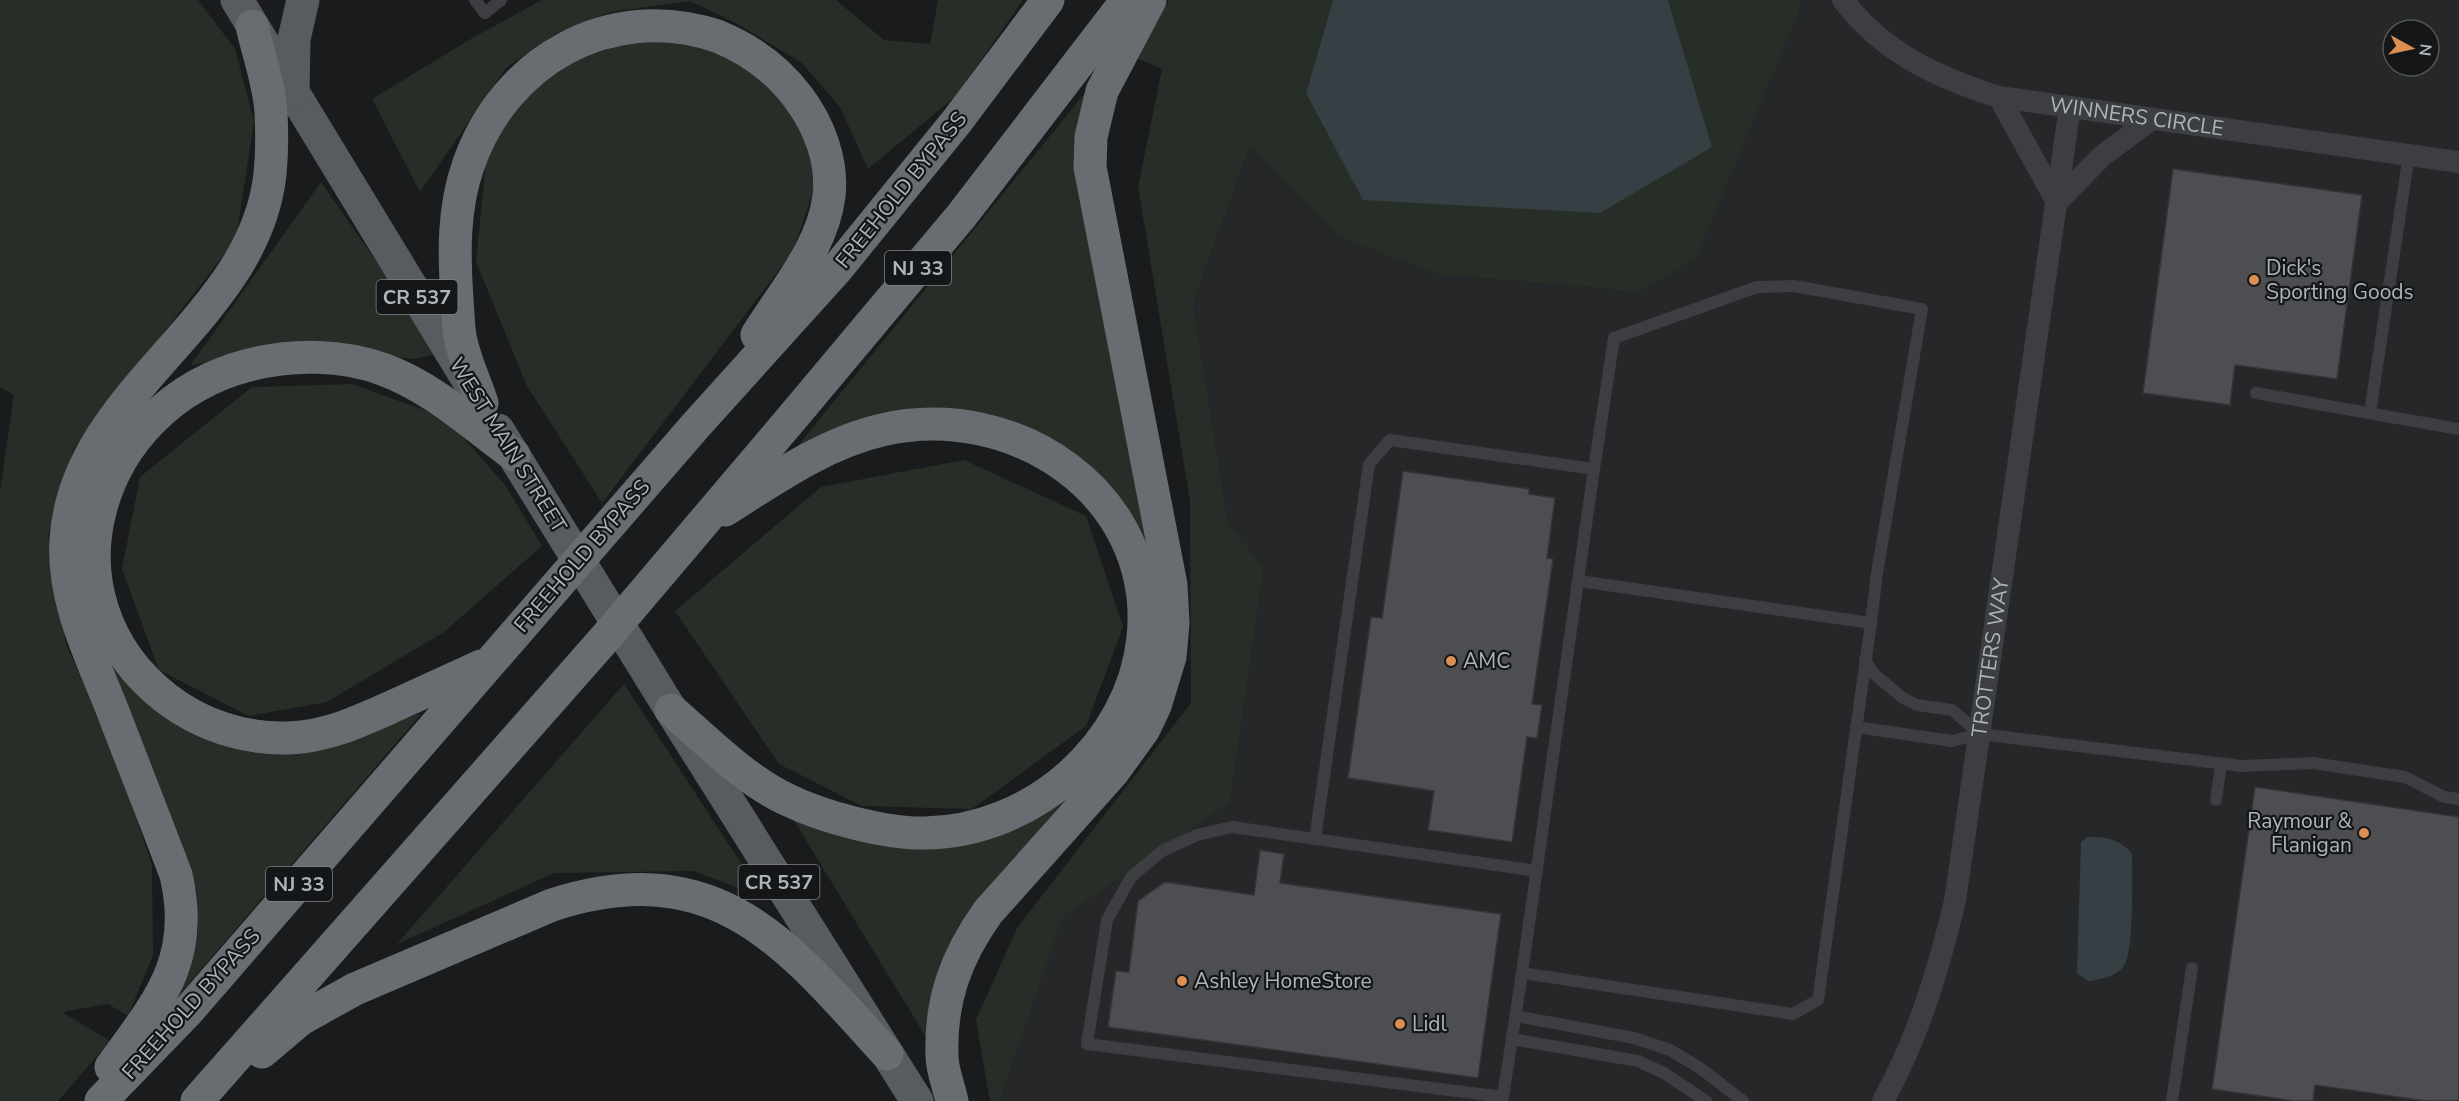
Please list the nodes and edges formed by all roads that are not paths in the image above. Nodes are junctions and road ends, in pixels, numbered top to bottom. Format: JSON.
{"nodes":[{"id":1,"x":303,"y":0,"type":"edge"},
{"id":2,"x":475,"y":0,"type":"edge"},
{"id":3,"x":501,"y":0,"type":"edge"},
{"id":4,"x":1048,"y":0,"type":"edge"},
{"id":5,"x":1127,"y":0,"type":"edge"},
{"id":6,"x":1150,"y":0,"type":"edge"},
{"id":7,"x":1843,"y":0,"type":"edge"},
{"id":8,"x":245,"y":13,"type":"edge"},
{"id":9,"x":293,"y":93,"type":"junction"},
{"id":10,"x":1999,"y":97,"type":"junction"},
{"id":11,"x":2070,"y":107,"type":"junction"},
{"id":12,"x":2152,"y":119,"type":"junction"},
{"id":13,"x":2409,"y":154,"type":"junction"},
{"id":14,"x":2459,"y":162,"type":"edge"},
{"id":15,"x":2057,"y":202,"type":"junction"},
{"id":16,"x":2256,"y":393,"type":"dead end"},
{"id":17,"x":482,"y":403,"type":"junction"},
{"id":18,"x":711,"y":409,"type":"junction"},
{"id":19,"x":2370,"y":413,"type":"junction"},
{"id":20,"x":2459,"y":429,"type":"edge"},
{"id":21,"x":513,"y":455,"type":"junction"},
{"id":22,"x":1594,"y":469,"type":"junction"},
{"id":23,"x":698,"y":527,"type":"junction"},
{"id":24,"x":1579,"y":581,"type":"junction"},
{"id":25,"x":1871,"y":623,"type":"junction"},
{"id":26,"x":1865,"y":660,"type":"junction"},
{"id":27,"x":490,"y":662,"type":"junction"},
{"id":28,"x":671,"y":710,"type":"junction"},
{"id":29,"x":1856,"y":727,"type":"junction"},
{"id":30,"x":1980,"y":734,"type":"junction"},
{"id":31,"x":2222,"y":764,"type":"junction"},
{"id":32,"x":2459,"y":799,"type":"edge"},
{"id":33,"x":2216,"y":800,"type":"dead end"},
{"id":34,"x":1315,"y":838,"type":"junction"},
{"id":35,"x":1537,"y":871,"type":"junction"},
{"id":36,"x":2192,"y":968,"type":"dead end"},
{"id":37,"x":1522,"y":973,"type":"junction"},
{"id":38,"x":1516,"y":1016,"type":"junction"},
{"id":39,"x":1512,"y":1039,"type":"junction"},
{"id":40,"x":887,"y":1054,"type":"junction"},
{"id":41,"x":87,"y":1101,"type":"edge"},
{"id":42,"x":101,"y":1101,"type":"edge"},
{"id":43,"x":197,"y":1101,"type":"edge"},
{"id":44,"x":203,"y":1101,"type":"edge"},
{"id":45,"x":918,"y":1101,"type":"edge"},
{"id":46,"x":952,"y":1101,"type":"edge"},
{"id":47,"x":1706,"y":1101,"type":"edge"},
{"id":48,"x":1743,"y":1101,"type":"edge"},
{"id":49,"x":1883,"y":1101,"type":"edge"},
{"id":50,"x":2172,"y":1101,"type":"edge"}],
"edges":[{"from":1,"to":9,"type":"main road"},
{"from":2,"to":3,"type":"lane"},
{"from":4,"to":18,"type":"highway","name":"FREEHOLD BYPASS","number":"NJ 33"},
{"from":5,"to":23,"type":"highway","number":"NJ 33"},
{"from":6,"to":46,"type":"highway"},
{"from":7,"to":10,"type":"street","name":"WINNERS CIRCLE"},
{"from":8,"to":9,"type":"main road","name":"WEST MAIN STREET","number":"CR 537"},
{"from":8,"to":41,"type":"highway"},
{"from":9,"to":17,"type":"main road","name":"WEST MAIN STREET","number":"CR 537"},
{"from":10,"to":11,"type":"street","name":"WINNERS CIRCLE"},
{"from":10,"to":15,"type":"street"},
{"from":11,"to":12,"type":"street","name":"WINNERS CIRCLE"},
{"from":11,"to":15,"type":"street","name":"TROTTERS WAY"},
{"from":12,"to":13,"type":"street","name":"WINNERS CIRCLE"},
{"from":12,"to":15,"type":"street"},
{"from":13,"to":14,"type":"street","name":"WINNERS CIRCLE"},
{"from":13,"to":19,"type":"lane"},
{"from":15,"to":30,"type":"street","name":"TROTTERS WAY"},
{"from":16,"to":19,"type":"lane"},
{"from":17,"to":18,"type":"highway"},
{"from":17,"to":21,"type":"main road","name":"WEST MAIN STREET","number":"CR 537"},
{"from":18,"to":27,"type":"highway","name":"FREEHOLD BYPASS","number":"NJ 33"},
{"from":19,"to":20,"type":"lane"},
{"from":21,"to":27,"type":"highway"},
{"from":21,"to":28,"type":"main road","name":"WEST MAIN STREET","number":"CR 537"},
{"from":22,"to":24,"type":"lane"},
{"from":22,"to":25,"type":"lane"},
{"from":22,"to":34,"type":"lane"},
{"from":23,"to":28,"type":"highway"},
{"from":23,"to":43,"type":"highway","number":"NJ 33"},
{"from":24,"to":25,"type":"lane"},
{"from":24,"to":35,"type":"lane"},
{"from":25,"to":26,"type":"lane"},
{"from":26,"to":29,"type":"lane"},
{"from":26,"to":30,"type":"lane"},
{"from":27,"to":42,"type":"highway","name":"FREEHOLD BYPASS","number":"NJ 33"},
{"from":28,"to":40,"type":"main road","name":"WEST MAIN STREET","number":"CR 537"},
{"from":29,"to":30,"type":"lane"},
{"from":29,"to":37,"type":"lane"},
{"from":30,"to":31,"type":"lane"},
{"from":30,"to":49,"type":"street","name":"TROTTERS WAY"},
{"from":31,"to":32,"type":"lane"},
{"from":31,"to":33,"type":"lane"},
{"from":34,"to":35,"type":"lane"},
{"from":34,"to":39,"type":"lane"},
{"from":35,"to":37,"type":"lane"},
{"from":36,"to":50,"type":"lane"},
{"from":37,"to":38,"type":"lane"},
{"from":38,"to":39,"type":"lane"},
{"from":38,"to":48,"type":"lane"},
{"from":39,"to":47,"type":"lane"},
{"from":40,"to":44,"type":"highway"},
{"from":40,"to":45,"type":"main road","name":"WEST MAIN STREET","number":"CR 537"}]}
